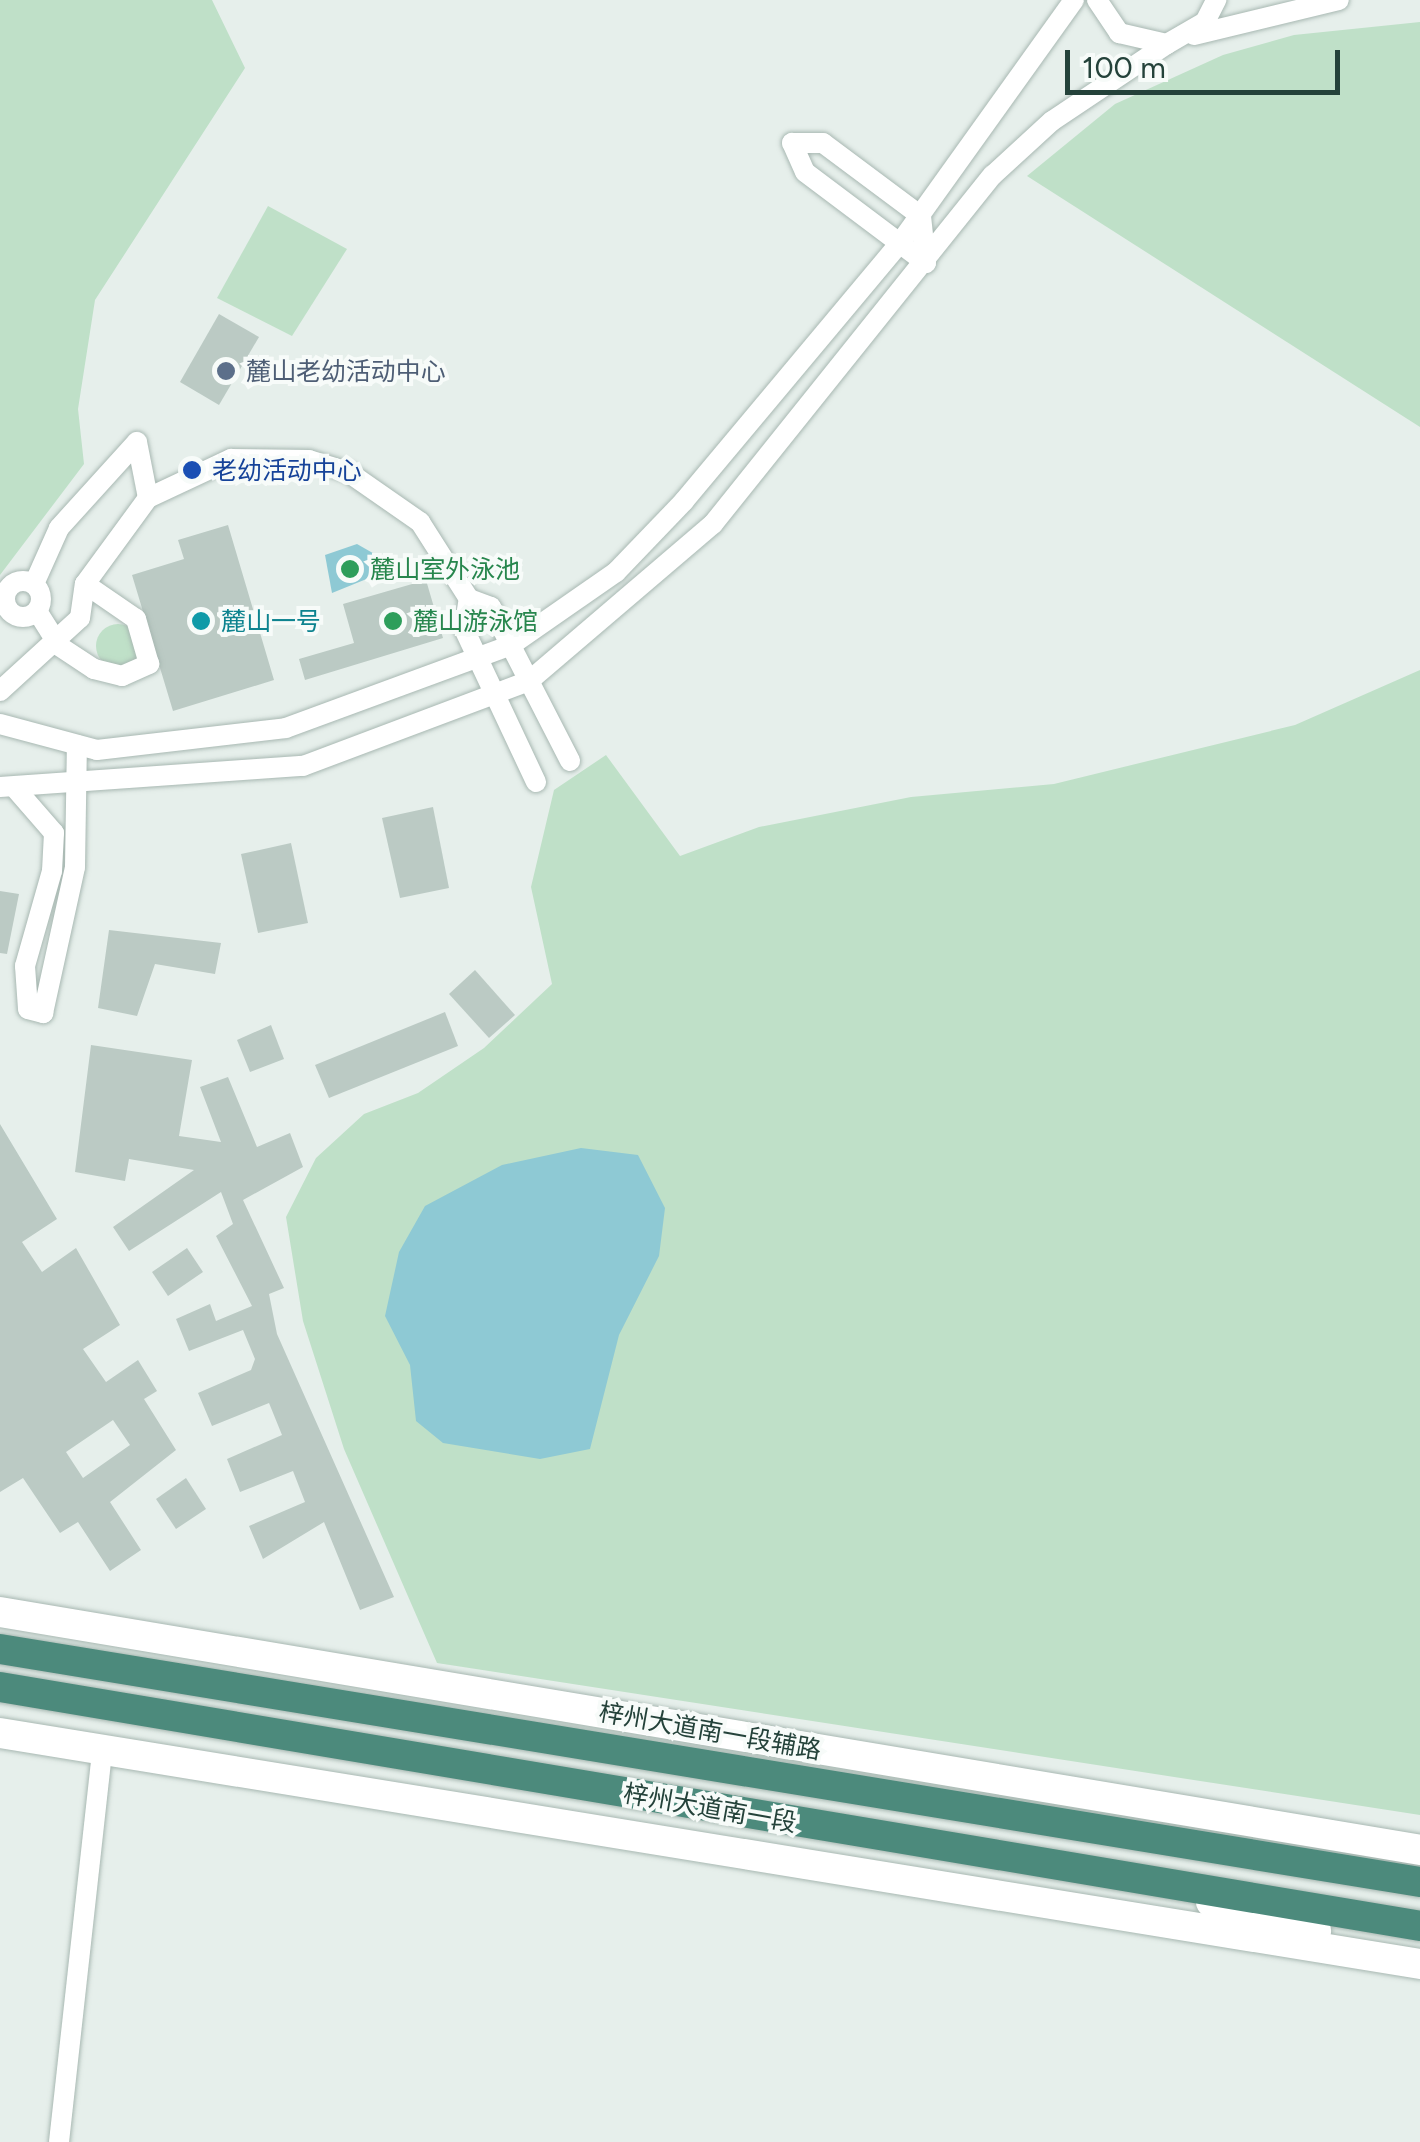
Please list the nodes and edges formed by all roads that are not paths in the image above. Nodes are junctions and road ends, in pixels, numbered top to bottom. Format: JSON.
{"nodes":[{"id":1,"x":1074,"y":0,"type":"edge"},
{"id":2,"x":1097,"y":0,"type":"edge"},
{"id":3,"x":1216,"y":0,"type":"edge"},
{"id":4,"x":1339,"y":0,"type":"edge"},
{"id":5,"x":1177,"y":41,"type":"junction"},
{"id":6,"x":921,"y":216,"type":"junction"},
{"id":7,"x":900,"y":243,"type":"junction"},
{"id":8,"x":926,"y":263,"type":"junction"},
{"id":9,"x":148,"y":498,"type":"junction"},
{"id":10,"x":34,"y":584,"type":"junction"},
{"id":11,"x":85,"y":584,"type":"junction"},
{"id":12,"x":469,"y":598,"type":"junction"},
{"id":13,"x":38,"y":611,"type":"junction"},
{"id":14,"x":59,"y":646,"type":"junction"},
{"id":15,"x":511,"y":646,"type":"junction"},
{"id":16,"x":477,"y":660,"type":"junction"},
{"id":17,"x":529,"y":681,"type":"junction"},
{"id":18,"x":0,"y":691,"type":"edge"},
{"id":19,"x":495,"y":700,"type":"junction"},
{"id":20,"x":0,"y":724,"type":"edge"},
{"id":21,"x":78,"y":744,"type":"junction"},
{"id":22,"x":570,"y":761,"type":"dead end"},
{"id":23,"x":536,"y":782,"type":"dead end"},
{"id":24,"x":74,"y":783,"type":"junction"},
{"id":25,"x":7,"y":787,"type":"edge"},
{"id":26,"x":33,"y":925,"type":"junction"},
{"id":27,"x":63,"y":934,"type":"junction"},
{"id":28,"x":0,"y":1612,"type":"edge"},
{"id":29,"x":81,"y":1626,"type":"junction"},
{"id":30,"x":0,"y":1637,"type":"edge"},
{"id":31,"x":0,"y":1649,"type":"edge"},
{"id":32,"x":0,"y":1686,"type":"edge"},
{"id":33,"x":0,"y":1734,"type":"edge"},
{"id":34,"x":102,"y":1750,"type":"junction"},
{"id":35,"x":1420,"y":1850,"type":"edge"},
{"id":36,"x":1136,"y":1882,"type":"junction"},
{"id":37,"x":1420,"y":1882,"type":"edge"},
{"id":38,"x":1420,"y":1926,"type":"edge"},
{"id":39,"x":1420,"y":1962,"type":"edge"},
{"id":40,"x":58,"y":2142,"type":"edge"}],
"edges":[{"from":1,"to":6,"type":"street"},
{"from":2,"to":5,"type":"street"},
{"from":3,"to":5,"type":"street"},
{"from":4,"to":5,"type":"street"},
{"from":5,"to":8,"type":"street"},
{"from":6,"to":7,"type":"street"},
{"from":6,"to":7,"type":"street"},
{"from":6,"to":8,"type":"street"},
{"from":7,"to":8,"type":"street"},
{"from":7,"to":15,"type":"street"},
{"from":8,"to":17,"type":"street"},
{"from":9,"to":10,"type":"street"},
{"from":9,"to":11,"type":"street"},
{"from":9,"to":12,"type":"street"},
{"from":10,"to":13,"type":"street"},
{"from":10,"to":13,"type":"street"},
{"from":11,"to":14,"type":"street"},
{"from":11,"to":14,"type":"street"},
{"from":12,"to":15,"type":"street"},
{"from":12,"to":16,"type":"street"},
{"from":13,"to":14,"type":"street"},
{"from":14,"to":18,"type":"street"},
{"from":15,"to":16,"type":"street"},
{"from":15,"to":17,"type":"street"},
{"from":16,"to":19,"type":"street"},
{"from":16,"to":21,"type":"street"},
{"from":17,"to":19,"type":"street"},
{"from":17,"to":22,"type":"street"},
{"from":19,"to":23,"type":"street"},
{"from":19,"to":24,"type":"street"},
{"from":20,"to":21,"type":"street"},
{"from":21,"to":24,"type":"street"},
{"from":24,"to":25,"type":"street"},
{"from":24,"to":27,"type":"street"},
{"from":25,"to":26,"type":"street"},
{"from":26,"to":27,"type":"street"},
{"from":26,"to":27,"type":"street"},
{"from":28,"to":29,"type":"main road","name":"梓州大道南一段辅路"},
{"from":29,"to":30,"type":"main road"},
{"from":29,"to":35,"type":"main road","name":"梓州大道南一段辅路"},
{"from":31,"to":37,"type":"highway","name":"梓州大道南一段"},
{"from":32,"to":36,"type":"highway","name":"梓州大道南一段"},
{"from":33,"to":34,"type":"main road"},
{"from":34,"to":39,"type":"main road"},
{"from":34,"to":40,"type":"street"},
{"from":36,"to":38,"type":"highway","name":"梓州大道南一段"},
{"from":36,"to":39,"type":"main road"}]}
